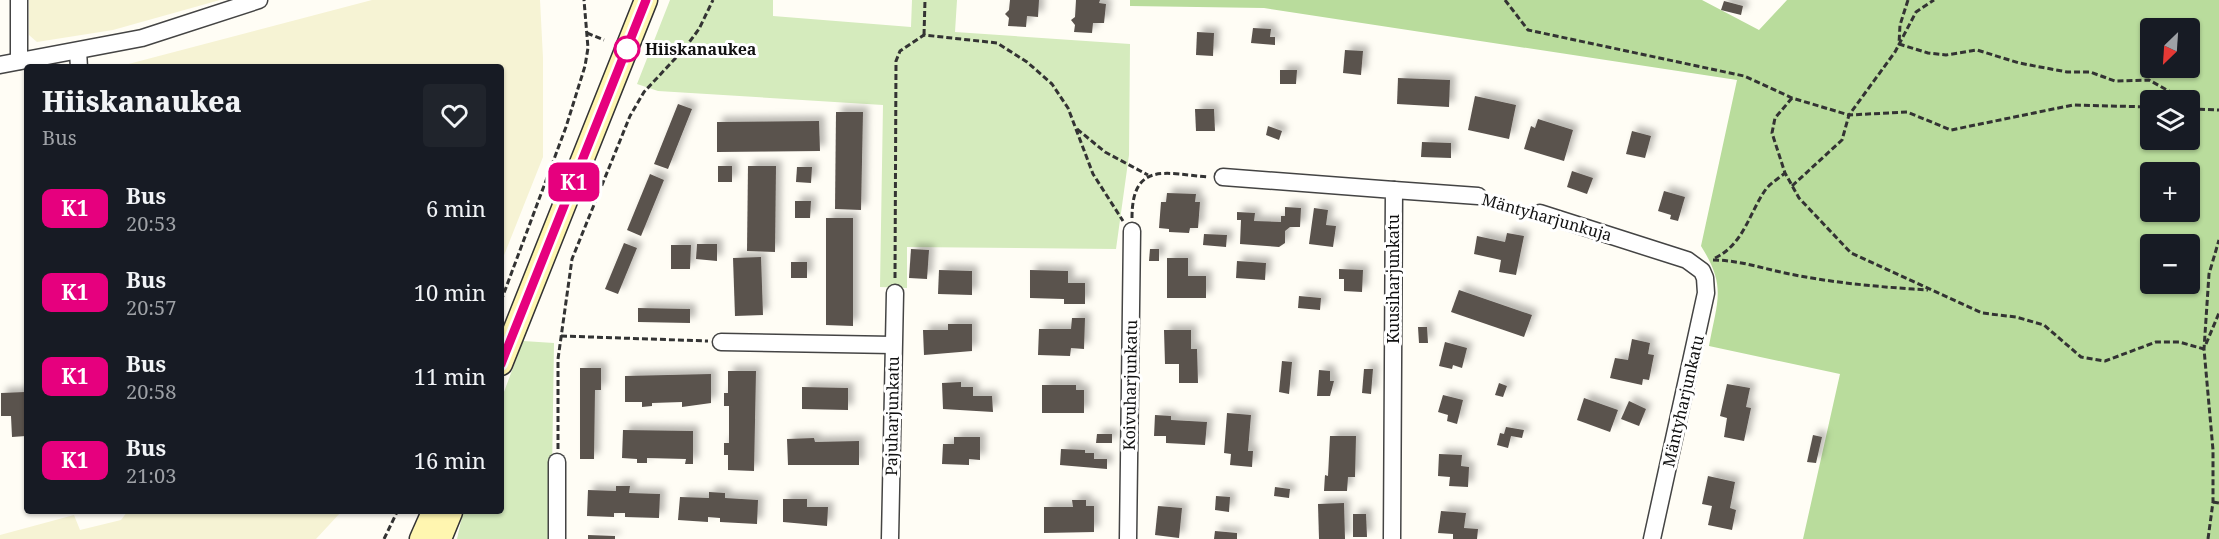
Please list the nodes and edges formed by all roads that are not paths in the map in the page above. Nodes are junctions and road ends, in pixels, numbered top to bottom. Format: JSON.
{"nodes":[{"id":1,"x":19,"y":0,"type":"edge"},
{"id":2,"x":260,"y":0,"type":"edge"},
{"id":3,"x":646,"y":0,"type":"edge"},
{"id":4,"x":79,"y":59,"type":"edge"},
{"id":5,"x":19,"y":62,"type":"junction"},
{"id":6,"x":0,"y":65,"type":"edge"},
{"id":7,"x":1223,"y":177,"type":"road end"},
{"id":8,"x":1394,"y":189,"type":"junction"},
{"id":9,"x":1478,"y":196,"type":"road end"},
{"id":10,"x":1540,"y":213,"type":"road end"},
{"id":11,"x":1132,"y":231,"type":"road end"},
{"id":12,"x":1696,"y":265,"type":"joint"},
{"id":13,"x":895,"y":293,"type":"road end"},
{"id":14,"x":721,"y":342,"type":"road end"},
{"id":15,"x":893,"y":345,"type":"junction"},
{"id":16,"x":504,"y":356,"type":"edge"},
{"id":17,"x":557,"y":462,"type":"road end"},
{"id":18,"x":432,"y":514,"type":"edge"},
{"id":19,"x":450,"y":514,"type":"edge"},
{"id":20,"x":421,"y":539,"type":"edge"},
{"id":21,"x":440,"y":539,"type":"edge"},
{"id":22,"x":557,"y":539,"type":"edge"},
{"id":23,"x":890,"y":539,"type":"edge"},
{"id":24,"x":1128,"y":539,"type":"edge"},
{"id":25,"x":1392,"y":539,"type":"edge"},
{"id":26,"x":1652,"y":539,"type":"edge"}],
"edges":[{"from":1,"to":5,"type":"street"},
{"from":2,"to":4,"type":"street"},
{"from":3,"to":16,"type":"main road"},
{"from":4,"to":5,"type":"street"},
{"from":5,"to":6,"type":"street"},
{"from":7,"to":8,"type":"street","name":"Kuusiharjunkatu"},
{"from":8,"to":9,"type":"street","name":"Mäntyharjunkuja"},
{"from":8,"to":25,"type":"street","name":"Kuusiharjunkatu"},
{"from":10,"to":12,"type":"street","name":"Mäntyharjunkuja"},
{"from":11,"to":24,"type":"street","name":"Koivuharjunkatu"},
{"from":12,"to":26,"type":"street","name":"Mäntyharjunkatu"},
{"from":13,"to":15,"type":"street","name":"Pajuharjunkatu"},
{"from":14,"to":15,"type":"street"},
{"from":15,"to":23,"type":"street","name":"Pajuharjunkatu"},
{"from":17,"to":22,"type":"street"},
{"from":18,"to":20,"type":"main road"},
{"from":19,"to":21,"type":"main road"}]}
